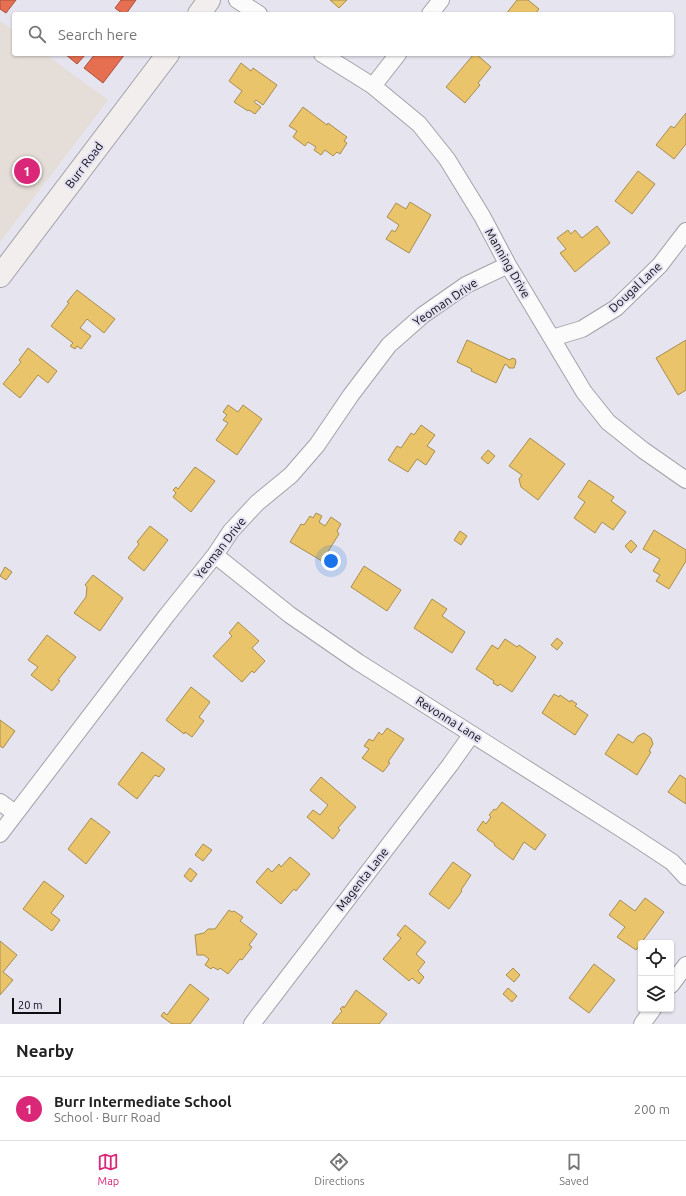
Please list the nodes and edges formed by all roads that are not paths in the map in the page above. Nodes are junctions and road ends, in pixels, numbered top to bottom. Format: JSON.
{"nodes":[{"id":1,"x":209,"y":0,"type":"edge"},
{"id":2,"x":238,"y":0,"type":"edge"},
{"id":3,"x":441,"y":0,"type":"edge"},
{"id":4,"x":200,"y":12,"type":"edge"},
{"id":5,"x":257,"y":12,"type":"edge"},
{"id":6,"x":432,"y":12,"type":"edge"},
{"id":7,"x":166,"y":56,"type":"edge"},
{"id":8,"x":325,"y":56,"type":"edge"},
{"id":9,"x":396,"y":56,"type":"edge"},
{"id":10,"x":372,"y":86,"type":"junction"},
{"id":11,"x":686,"y":231,"type":"edge"},
{"id":12,"x":508,"y":265,"type":"junction"},
{"id":13,"x":0,"y":276,"type":"edge"},
{"id":14,"x":552,"y":338,"type":"junction"},
{"id":15,"x":686,"y":480,"type":"edge"},
{"id":16,"x":215,"y":556,"type":"junction"},
{"id":17,"x":472,"y":734,"type":"junction"},
{"id":18,"x":0,"y":802,"type":"edge"},
{"id":19,"x":15,"y":813,"type":"junction"},
{"id":20,"x":0,"y":834,"type":"edge"},
{"id":21,"x":686,"y":877,"type":"edge"},
{"id":22,"x":685,"y":967,"type":"edge"},
{"id":23,"x":674,"y":981,"type":"edge"},
{"id":24,"x":651,"y":1012,"type":"edge"},
{"id":25,"x":252,"y":1024,"type":"edge"},
{"id":26,"x":642,"y":1024,"type":"edge"}],
"edges":[{"from":1,"to":4,"type":"street"},
{"from":2,"to":5,"type":"street"},
{"from":3,"to":6,"type":"street"},
{"from":7,"to":13,"type":"street","name":"Burr Road"},
{"from":8,"to":10,"type":"street","name":"Manning Drive"},
{"from":9,"to":10,"type":"street"},
{"from":10,"to":12,"type":"street","name":"Manning Drive"},
{"from":11,"to":14,"type":"street","name":"Dougal Lane"},
{"from":12,"to":14,"type":"street","name":"Manning Drive"},
{"from":12,"to":16,"type":"street","name":"Yeoman Drive"},
{"from":14,"to":15,"type":"street","name":"Manning Drive"},
{"from":16,"to":17,"type":"street","name":"Revonna Lane"},
{"from":16,"to":19,"type":"street","name":"Yeoman Drive"},
{"from":17,"to":21,"type":"street","name":"Revonna Lane"},
{"from":17,"to":25,"type":"street","name":"Magenta Lane"},
{"from":18,"to":19,"type":"street"},
{"from":19,"to":20,"type":"street","name":"Yeoman Drive"},
{"from":22,"to":23,"type":"street"},
{"from":24,"to":26,"type":"street"}]}
